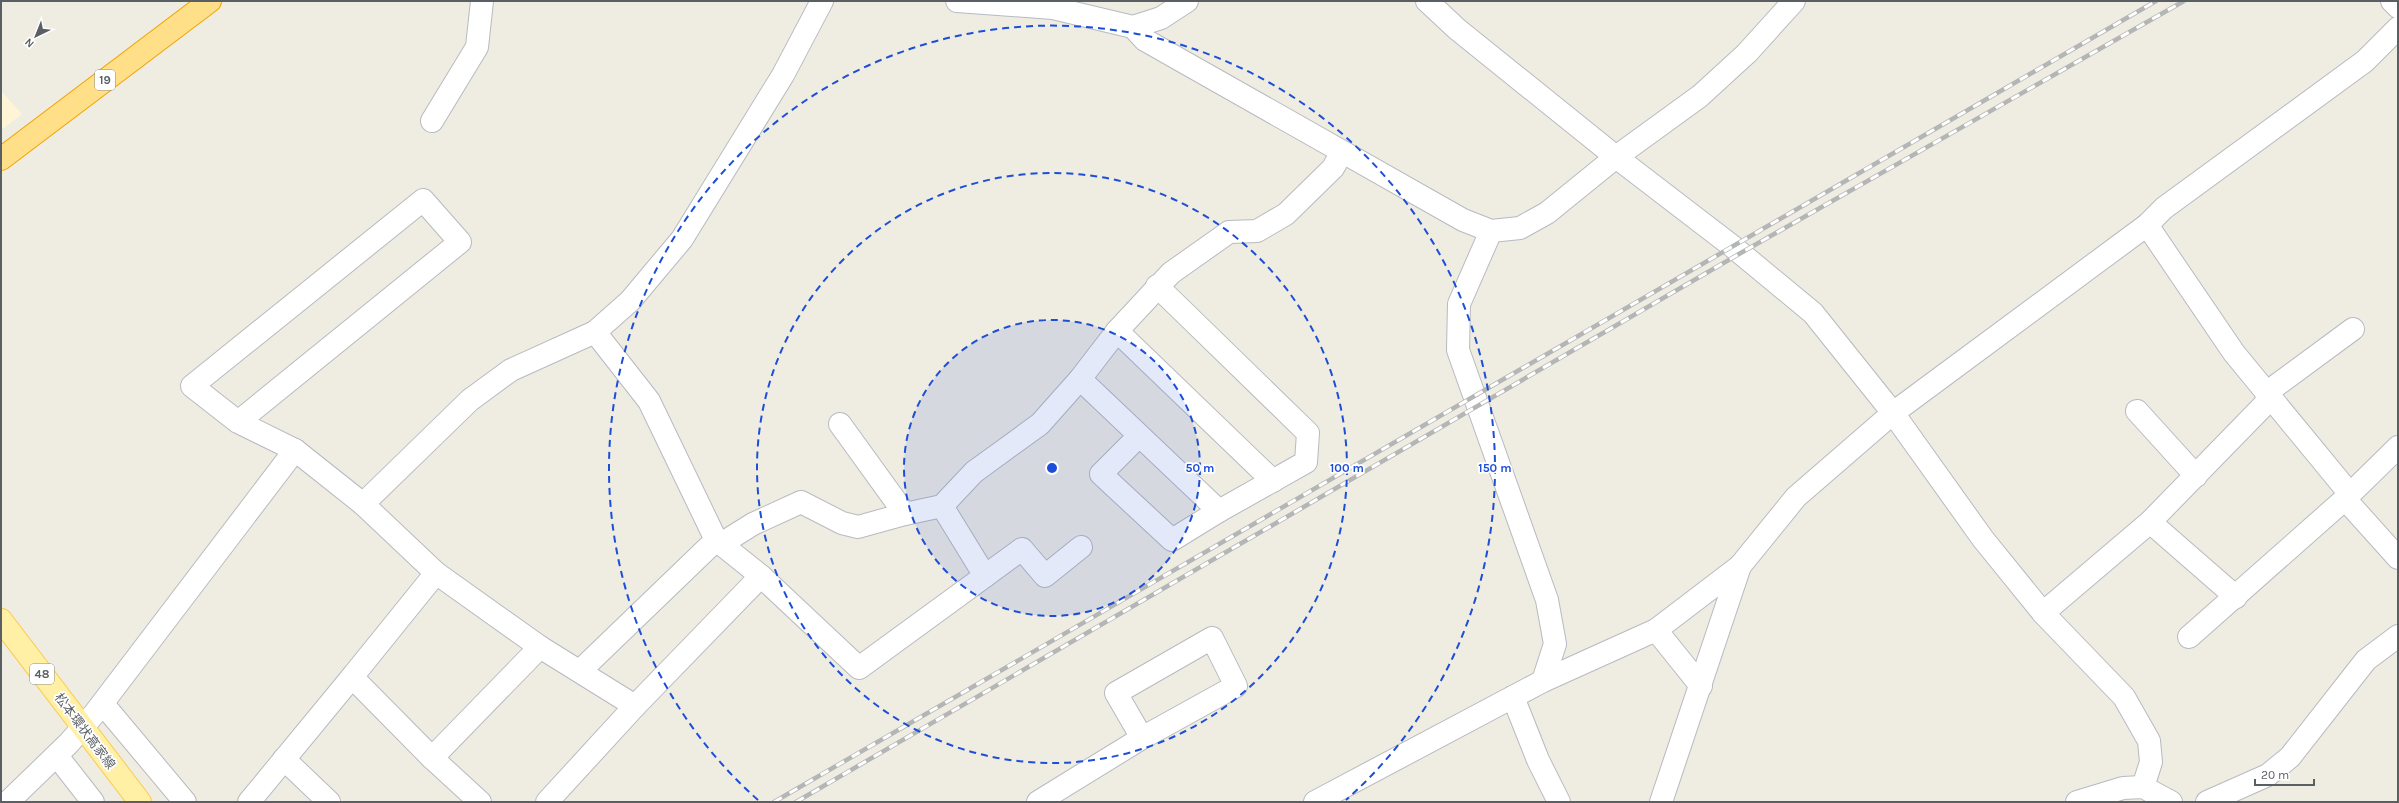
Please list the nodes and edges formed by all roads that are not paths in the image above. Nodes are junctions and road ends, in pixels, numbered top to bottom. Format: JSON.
{"nodes":[{"id":1,"x":210,"y":1,"type":"edge"},
{"id":2,"x":482,"y":1,"type":"edge"},
{"id":3,"x":822,"y":1,"type":"edge"},
{"id":4,"x":957,"y":1,"type":"edge"},
{"id":5,"x":1187,"y":1,"type":"edge"},
{"id":6,"x":1427,"y":1,"type":"edge"},
{"id":7,"x":1794,"y":1,"type":"edge"},
{"id":8,"x":2392,"y":1,"type":"edge"},
{"id":9,"x":1052,"y":4,"type":"edge"},
{"id":10,"x":2398,"y":7,"type":"edge"},
{"id":11,"x":1132,"y":27,"type":"junction"},
{"id":12,"x":2396,"y":36,"type":"edge"},
{"id":13,"x":432,"y":121,"type":"dead end"},
{"id":14,"x":1342,"y":152,"type":"junction"},
{"id":15,"x":1616,"y":157,"type":"junction"},
{"id":16,"x":1,"y":159,"type":"edge"},
{"id":17,"x":2147,"y":225,"type":"junction"},
{"id":18,"x":1491,"y":231,"type":"junction"},
{"id":19,"x":1158,"y":286,"type":"junction"},
{"id":20,"x":2353,"y":329,"type":"dead end"},
{"id":21,"x":595,"y":332,"type":"junction"},
{"id":22,"x":1117,"y":332,"type":"junction"},
{"id":23,"x":1080,"y":379,"type":"junction"},
{"id":24,"x":2268,"y":396,"type":"junction"},
{"id":25,"x":2137,"y":411,"type":"dead end"},
{"id":26,"x":1893,"y":413,"type":"junction"},
{"id":27,"x":238,"y":422,"type":"junction"},
{"id":28,"x":840,"y":424,"type":"dead end"},
{"id":29,"x":1139,"y":436,"type":"junction"},
{"id":30,"x":2398,"y":447,"type":"edge"},
{"id":31,"x":295,"y":450,"type":"junction"},
{"id":32,"x":2196,"y":476,"type":"junction"},
{"id":33,"x":1273,"y":481,"type":"junction"},
{"id":34,"x":2348,"y":496,"type":"junction"},
{"id":35,"x":363,"y":504,"type":"junction"},
{"id":36,"x":942,"y":506,"type":"junction"},
{"id":37,"x":1219,"y":511,"type":"junction"},
{"id":38,"x":904,"y":514,"type":"junction"},
{"id":39,"x":2150,"y":522,"type":"junction"},
{"id":40,"x":718,"y":542,"type":"junction"},
{"id":41,"x":1081,"y":547,"type":"dead end"},
{"id":42,"x":2398,"y":558,"type":"edge"},
{"id":43,"x":1740,"y":566,"type":"junction"},
{"id":44,"x":436,"y":573,"type":"junction"},
{"id":45,"x":761,"y":576,"type":"junction"},
{"id":46,"x":985,"y":576,"type":"junction"},
{"id":47,"x":2236,"y":597,"type":"junction"},
{"id":48,"x":2043,"y":613,"type":"junction"},
{"id":49,"x":1,"y":620,"type":"edge"},
{"id":50,"x":1656,"y":630,"type":"junction"},
{"id":51,"x":2398,"y":636,"type":"edge"},
{"id":52,"x":2189,"y":637,"type":"dead end"},
{"id":53,"x":540,"y":647,"type":"junction"},
{"id":54,"x":580,"y":671,"type":"junction"},
{"id":55,"x":352,"y":677,"type":"junction"},
{"id":56,"x":1543,"y":681,"type":"junction"},
{"id":57,"x":1701,"y":686,"type":"junction"},
{"id":58,"x":1513,"y":697,"type":"junction"},
{"id":59,"x":102,"y":704,"type":"junction"},
{"id":60,"x":635,"y":706,"type":"junction"},
{"id":61,"x":82,"y":728,"type":"junction"},
{"id":62,"x":1142,"y":738,"type":"junction"},
{"id":63,"x":57,"y":756,"type":"junction"},
{"id":64,"x":432,"y":758,"type":"junction"},
{"id":65,"x":284,"y":759,"type":"junction"},
{"id":66,"x":2143,"y":787,"type":"junction"},
{"id":67,"x":8,"y":802,"type":"edge"},
{"id":68,"x":93,"y":802,"type":"edge"},
{"id":69,"x":140,"y":802,"type":"edge"},
{"id":70,"x":185,"y":802,"type":"edge"},
{"id":71,"x":249,"y":802,"type":"edge"},
{"id":72,"x":329,"y":802,"type":"edge"},
{"id":73,"x":480,"y":802,"type":"edge"},
{"id":74,"x":547,"y":802,"type":"edge"},
{"id":75,"x":1038,"y":802,"type":"edge"},
{"id":76,"x":1315,"y":802,"type":"edge"},
{"id":77,"x":1559,"y":802,"type":"edge"},
{"id":78,"x":1661,"y":802,"type":"edge"},
{"id":79,"x":2077,"y":802,"type":"edge"},
{"id":80,"x":2171,"y":802,"type":"edge"},
{"id":81,"x":2207,"y":802,"type":"edge"}],
"edges":[{"from":1,"to":16,"type":"highway","number":"19"},
{"from":2,"to":13,"type":"street"},
{"from":3,"to":21,"type":"street"},
{"from":4,"to":9,"type":"street"},
{"from":5,"to":11,"type":"street"},
{"from":6,"to":15,"type":"street"},
{"from":7,"to":15,"type":"street"},
{"from":8,"to":10,"type":"street"},
{"from":9,"to":11,"type":"street"},
{"from":11,"to":14,"type":"street"},
{"from":12,"to":17,"type":"street"},
{"from":14,"to":18,"type":"street"},
{"from":14,"to":19,"type":"street"},
{"from":15,"to":18,"type":"street"},
{"from":15,"to":26,"type":"street"},
{"from":17,"to":24,"type":"street"},
{"from":17,"to":26,"type":"street"},
{"from":18,"to":56,"type":"street"},
{"from":19,"to":22,"type":"street"},
{"from":19,"to":33,"type":"street"},
{"from":20,"to":24,"type":"street"},
{"from":21,"to":35,"type":"street"},
{"from":21,"to":40,"type":"street"},
{"from":22,"to":23,"type":"street"},
{"from":22,"to":33,"type":"street"},
{"from":23,"to":29,"type":"street"},
{"from":23,"to":36,"type":"street"},
{"from":24,"to":32,"type":"street"},
{"from":24,"to":34,"type":"street"},
{"from":25,"to":32,"type":"street"},
{"from":26,"to":43,"type":"street"},
{"from":26,"to":48,"type":"street"},
{"from":27,"to":27,"type":"street"},
{"from":27,"to":31,"type":"street"},
{"from":28,"to":38,"type":"street"},
{"from":29,"to":37,"type":"street"},
{"from":29,"to":37,"type":"street"},
{"from":30,"to":34,"type":"street"},
{"from":31,"to":35,"type":"street"},
{"from":31,"to":59,"type":"street"},
{"from":32,"to":39,"type":"street"},
{"from":33,"to":37,"type":"street"},
{"from":34,"to":42,"type":"street"},
{"from":34,"to":47,"type":"street"},
{"from":35,"to":44,"type":"street"},
{"from":36,"to":38,"type":"street"},
{"from":36,"to":46,"type":"street"},
{"from":38,"to":40,"type":"street"},
{"from":39,"to":47,"type":"street"},
{"from":39,"to":48,"type":"street"},
{"from":40,"to":45,"type":"street"},
{"from":40,"to":54,"type":"street"},
{"from":41,"to":46,"type":"street"},
{"from":43,"to":50,"type":"street"},
{"from":43,"to":57,"type":"street"},
{"from":44,"to":53,"type":"street"},
{"from":44,"to":55,"type":"street"},
{"from":45,"to":46,"type":"street"},
{"from":45,"to":60,"type":"street"},
{"from":47,"to":52,"type":"street"},
{"from":48,"to":66,"type":"street"},
{"from":49,"to":61,"type":"main road","name":"松本環状高家線","number":"48"},
{"from":50,"to":56,"type":"street"},
{"from":50,"to":57,"type":"street"},
{"from":51,"to":81,"type":"street"},
{"from":53,"to":54,"type":"street"},
{"from":53,"to":64,"type":"street"},
{"from":54,"to":60,"type":"street"},
{"from":55,"to":64,"type":"street"},
{"from":55,"to":65,"type":"street"},
{"from":56,"to":58,"type":"street"},
{"from":57,"to":78,"type":"street"},
{"from":58,"to":76,"type":"street"},
{"from":58,"to":77,"type":"street"},
{"from":59,"to":61,"type":"street"},
{"from":59,"to":70,"type":"street"},
{"from":60,"to":74,"type":"street"},
{"from":61,"to":63,"type":"street"},
{"from":61,"to":69,"type":"main road","name":"松本環状高家線","number":"48"},
{"from":62,"to":62,"type":"street"},
{"from":62,"to":75,"type":"street"},
{"from":63,"to":67,"type":"street"},
{"from":63,"to":68,"type":"street"},
{"from":64,"to":73,"type":"street"},
{"from":65,"to":71,"type":"street"},
{"from":65,"to":72,"type":"street"},
{"from":66,"to":79,"type":"street"},
{"from":66,"to":80,"type":"street"}]}
